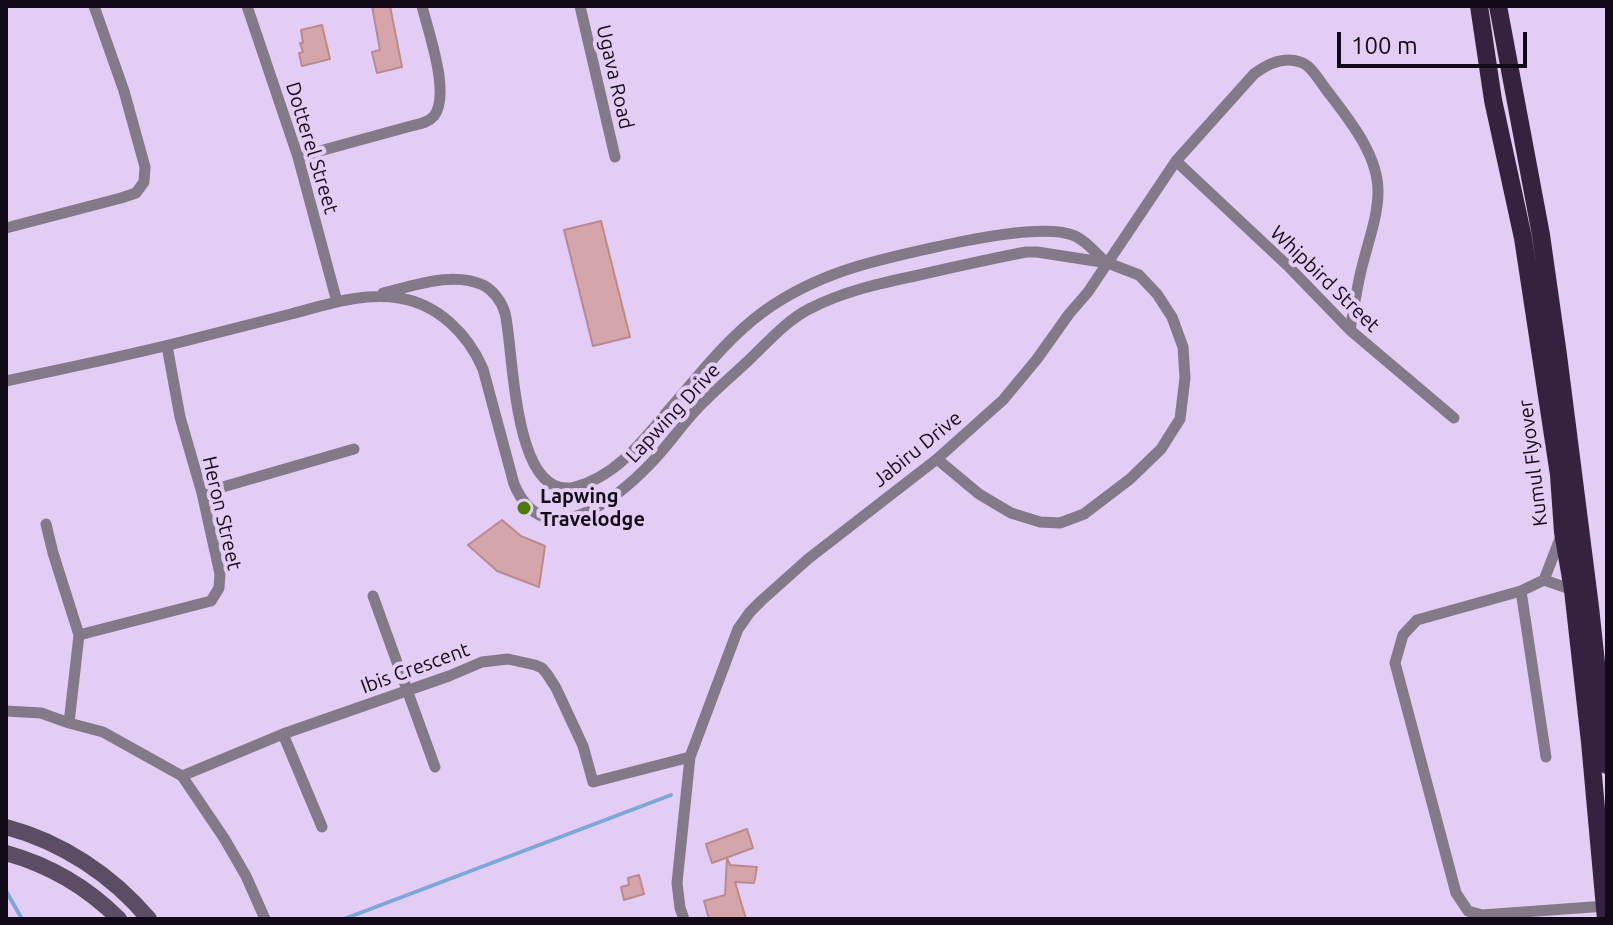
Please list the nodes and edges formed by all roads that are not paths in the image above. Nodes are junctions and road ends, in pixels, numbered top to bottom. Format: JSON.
{"nodes":[{"id":1,"x":94,"y":6,"type":"edge"},
{"id":2,"x":247,"y":6,"type":"edge"},
{"id":3,"x":422,"y":6,"type":"edge"},
{"id":4,"x":580,"y":6,"type":"edge"},
{"id":5,"x":1479,"y":6,"type":"edge"},
{"id":6,"x":1498,"y":6,"type":"edge"},
{"id":7,"x":298,"y":157,"type":"junction"},
{"id":8,"x":615,"y":157,"type":"dead end"},
{"id":9,"x":1176,"y":161,"type":"junction"},
{"id":10,"x":6,"y":228,"type":"edge"},
{"id":11,"x":1108,"y":263,"type":"junction"},
{"id":12,"x":370,"y":295,"type":"junction"},
{"id":13,"x":337,"y":302,"type":"junction"},
{"id":14,"x":1350,"y":330,"type":"junction"},
{"id":15,"x":167,"y":346,"type":"junction"},
{"id":16,"x":6,"y":381,"type":"edge"},
{"id":17,"x":1454,"y":418,"type":"dead end"},
{"id":18,"x":354,"y":449,"type":"dead end"},
{"id":19,"x":937,"y":459,"type":"junction"},
{"id":20,"x":202,"y":493,"type":"junction"},
{"id":21,"x":46,"y":524,"type":"dead end"},
{"id":22,"x":1563,"y":532,"type":"junction"},
{"id":23,"x":1544,"y":580,"type":"junction"},
{"id":24,"x":1573,"y":590,"type":"junction"},
{"id":25,"x":1521,"y":591,"type":"junction"},
{"id":26,"x":373,"y":596,"type":"dead end"},
{"id":27,"x":79,"y":635,"type":"junction"},
{"id":28,"x":407,"y":690,"type":"junction"},
{"id":29,"x":6,"y":711,"type":"edge"},
{"id":30,"x":69,"y":723,"type":"junction"},
{"id":31,"x":283,"y":734,"type":"junction"},
{"id":32,"x":690,"y":757,"type":"junction"},
{"id":33,"x":1546,"y":757,"type":"dead end"},
{"id":34,"x":1607,"y":765,"type":"edge"},
{"id":35,"x":435,"y":767,"type":"dead end"},
{"id":36,"x":182,"y":776,"type":"junction"},
{"id":37,"x":6,"y":827,"type":"edge"},
{"id":38,"x":322,"y":827,"type":"dead end"},
{"id":39,"x":6,"y":853,"type":"edge"},
{"id":40,"x":1606,"y":913,"type":"edge"},
{"id":41,"x":119,"y":919,"type":"edge"},
{"id":42,"x":149,"y":919,"type":"edge"},
{"id":43,"x":265,"y":919,"type":"edge"},
{"id":44,"x":684,"y":919,"type":"edge"}],
"edges":[{"from":1,"to":10,"type":"street"},
{"from":2,"to":7,"type":"street","name":"Dotterel Street"},
{"from":3,"to":7,"type":"street"},
{"from":4,"to":8,"type":"street","name":"Ugava Road"},
{"from":5,"to":22,"type":"highway","name":"Kumul Flyover"},
{"from":6,"to":34,"type":"highway","name":"Kumul Flyover"},
{"from":7,"to":13,"type":"street","name":"Dotterel Street"},
{"from":9,"to":11,"type":"street","name":"Jabiru Drive"},
{"from":9,"to":14,"type":"street","name":"Whipbird Street"},
{"from":9,"to":14,"type":"street","name":"Jabiru Drive"},
{"from":11,"to":12,"type":"street","name":"Lapwing Drive"},
{"from":11,"to":12,"type":"street"},
{"from":11,"to":19,"type":"street","name":"Jabiru Drive"},
{"from":11,"to":19,"type":"street"},
{"from":12,"to":13,"type":"street","name":"Lapwing Drive"},
{"from":13,"to":15,"type":"street","name":"Lapwing Drive"},
{"from":14,"to":17,"type":"street","name":"Whipbird Street"},
{"from":15,"to":16,"type":"street","name":"Lapwing Drive"},
{"from":15,"to":20,"type":"street","name":"Heron Street"},
{"from":18,"to":20,"type":"street"},
{"from":19,"to":32,"type":"street","name":"Jabiru Drive"},
{"from":20,"to":27,"type":"street","name":"Heron Street"},
{"from":21,"to":27,"type":"street"},
{"from":22,"to":23,"type":"street"},
{"from":22,"to":24,"type":"highway","name":"Kumul Flyover"},
{"from":23,"to":24,"type":"street"},
{"from":23,"to":25,"type":"street"},
{"from":24,"to":40,"type":"highway","name":"Kumul Flyover"},
{"from":25,"to":33,"type":"street"},
{"from":25,"to":40,"type":"street"},
{"from":26,"to":28,"type":"street"},
{"from":27,"to":30,"type":"street"},
{"from":28,"to":31,"type":"street","name":"Ibis Crescent"},
{"from":28,"to":32,"type":"street","name":"Ibis Crescent"},
{"from":28,"to":35,"type":"street"},
{"from":29,"to":30,"type":"street"},
{"from":30,"to":36,"type":"street"},
{"from":31,"to":36,"type":"street","name":"Ibis Crescent"},
{"from":31,"to":38,"type":"street"},
{"from":32,"to":44,"type":"street","name":"Jabiru Drive"},
{"from":36,"to":43,"type":"street"},
{"from":37,"to":42,"type":"main road"},
{"from":39,"to":41,"type":"main road"}]}
